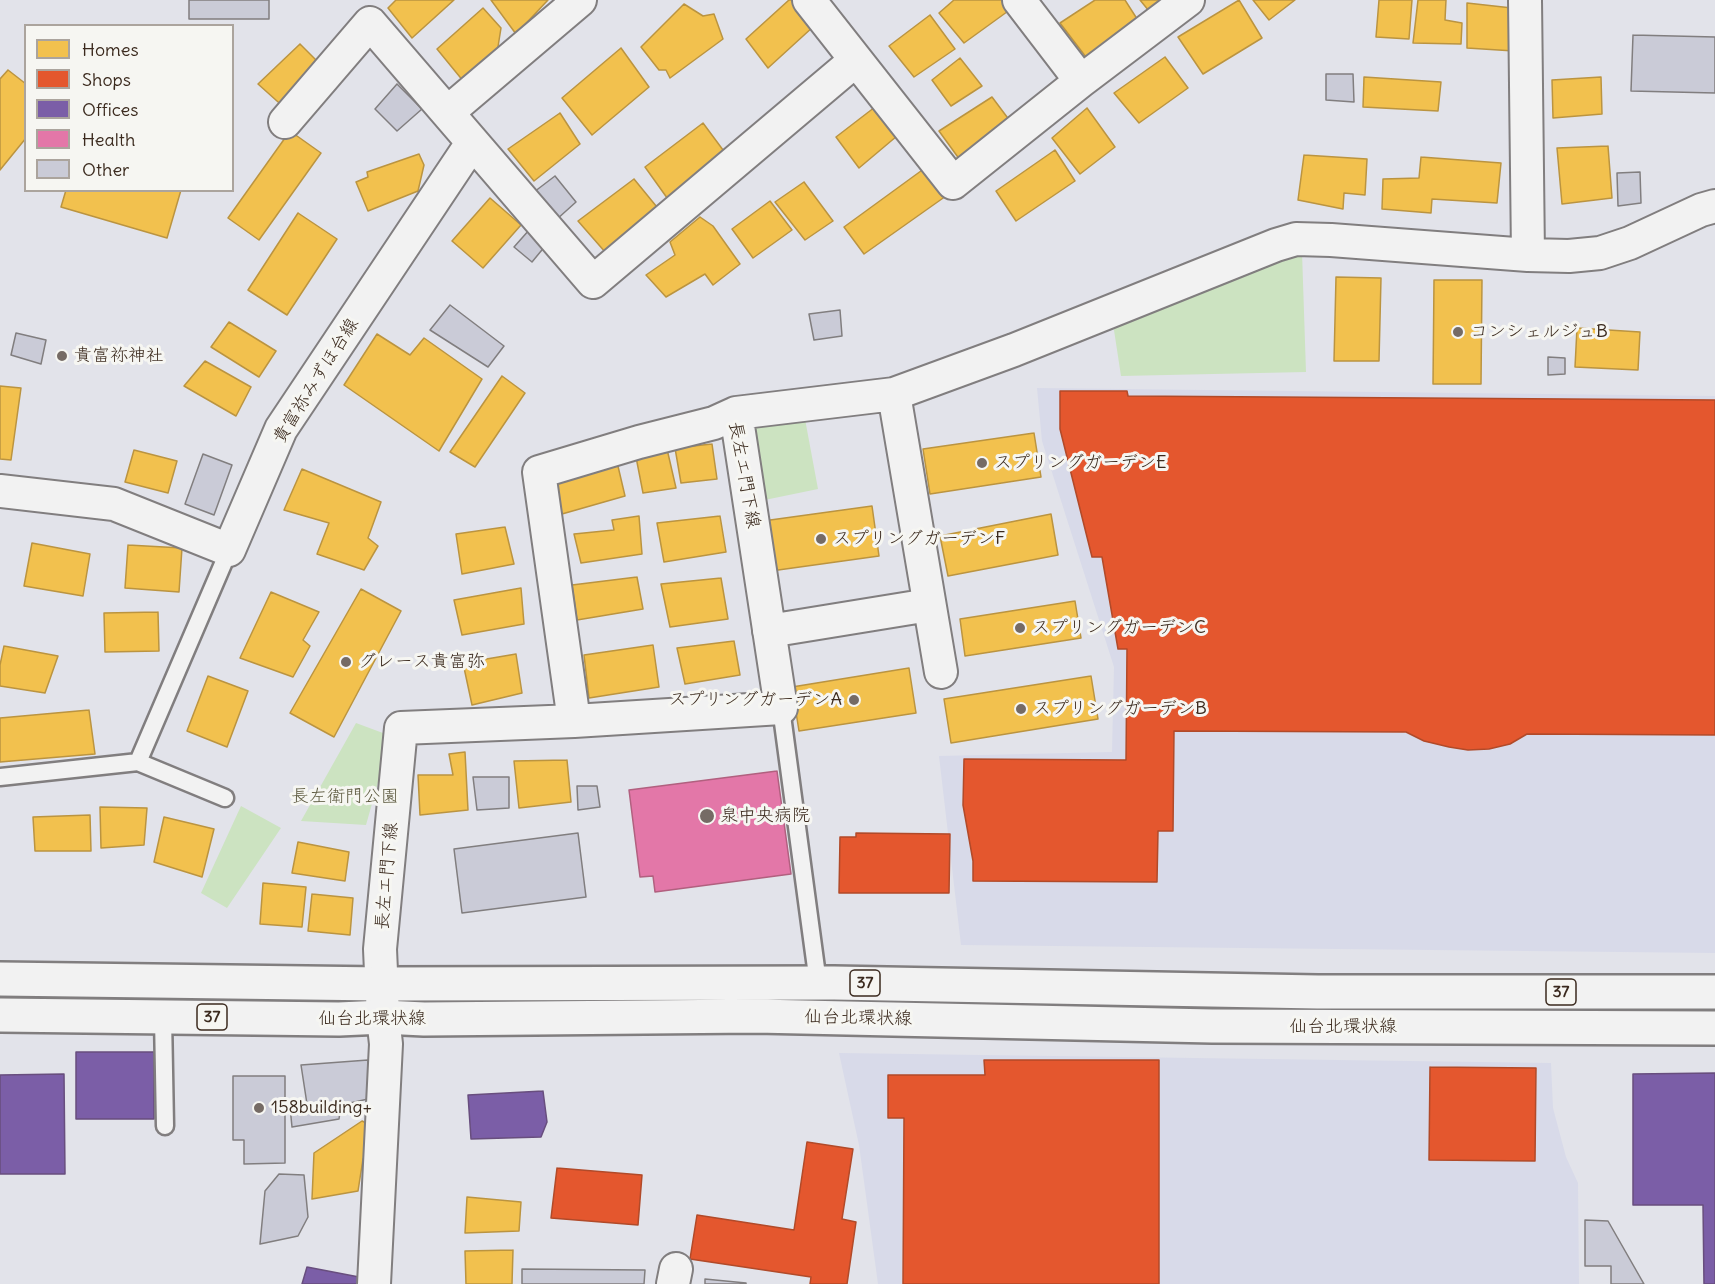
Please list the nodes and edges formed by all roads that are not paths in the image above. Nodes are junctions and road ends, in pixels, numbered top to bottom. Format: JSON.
{"nodes":[{"id":1,"x":580,"y":0,"type":"edge"},
{"id":2,"x":809,"y":0,"type":"edge"},
{"id":3,"x":1019,"y":0,"type":"edge"},
{"id":4,"x":1188,"y":0,"type":"edge"},
{"id":5,"x":1525,"y":0,"type":"edge"},
{"id":6,"x":856,"y":60,"type":"junction"},
{"id":7,"x":1081,"y":81,"type":"junction"},
{"id":8,"x":448,"y":112,"type":"junction"},
{"id":9,"x":285,"y":122,"type":"dead end"},
{"id":10,"x":472,"y":143,"type":"junction"},
{"id":11,"x":1715,"y":206,"type":"edge"},
{"id":12,"x":1528,"y":255,"type":"junction"},
{"id":13,"x":894,"y":394,"type":"junction"},
{"id":14,"x":736,"y":413,"type":"junction"},
{"id":15,"x":0,"y":491,"type":"edge"},
{"id":16,"x":229,"y":550,"type":"junction"},
{"id":17,"x":929,"y":605,"type":"junction"},
{"id":18,"x":770,"y":631,"type":"junction"},
{"id":19,"x":940,"y":672,"type":"dead end"},
{"id":20,"x":781,"y":708,"type":"junction"},
{"id":21,"x":574,"y":721,"type":"junction"},
{"id":22,"x":138,"y":762,"type":"junction"},
{"id":23,"x":0,"y":777,"type":"edge"},
{"id":24,"x":225,"y":798,"type":"dead end"},
{"id":25,"x":0,"y":979,"type":"edge"},
{"id":26,"x":818,"y":983,"type":"junction"},
{"id":27,"x":382,"y":984,"type":"junction"},
{"id":28,"x":1715,"y":992,"type":"edge"},
{"id":29,"x":0,"y":1015,"type":"edge"},
{"id":30,"x":163,"y":1017,"type":"junction"},
{"id":31,"x":383,"y":1017,"type":"junction"},
{"id":32,"x":1715,"y":1028,"type":"edge"},
{"id":33,"x":165,"y":1126,"type":"dead end"},
{"id":34,"x":374,"y":1284,"type":"edge"}],
"edges":[{"from":1,"to":8,"type":"street"},
{"from":2,"to":6,"type":"street"},
{"from":3,"to":7,"type":"street"},
{"from":4,"to":7,"type":"street"},
{"from":5,"to":12,"type":"street"},
{"from":6,"to":7,"type":"street"},
{"from":6,"to":10,"type":"street"},
{"from":8,"to":9,"type":"street"},
{"from":8,"to":10,"type":"street"},
{"from":10,"to":16,"type":"street","name":"貴富祢みずほ台線"},
{"from":11,"to":12,"type":"street"},
{"from":12,"to":13,"type":"street"},
{"from":13,"to":14,"type":"street"},
{"from":13,"to":17,"type":"street"},
{"from":14,"to":18,"type":"street","name":"長左エ門下線"},
{"from":14,"to":21,"type":"street","name":"長左エ門下線"},
{"from":15,"to":16,"type":"street"},
{"from":16,"to":22,"type":"lane"},
{"from":17,"to":18,"type":"street"},
{"from":17,"to":19,"type":"street"},
{"from":18,"to":20,"type":"street","name":"長左エ門下線"},
{"from":20,"to":21,"type":"street","name":"長左エ門下線"},
{"from":20,"to":26,"type":"lane"},
{"from":21,"to":27,"type":"street","name":"長左エ門下線"},
{"from":22,"to":23,"type":"lane"},
{"from":22,"to":24,"type":"lane"},
{"from":25,"to":27,"type":"main road","name":"仙台北環状線","number":"37"},
{"from":26,"to":27,"type":"main road","name":"仙台北環状線","number":"37"},
{"from":26,"to":28,"type":"main road","name":"仙台北環状線","number":"37"},
{"from":27,"to":31,"type":"street","name":"長左エ門下線"},
{"from":29,"to":30,"type":"main road","name":"仙台北環状線","number":"37"},
{"from":30,"to":31,"type":"main road","name":"仙台北環状線","number":"37"},
{"from":30,"to":33,"type":"lane"},
{"from":31,"to":32,"type":"main road","name":"仙台北環状線","number":"37"},
{"from":31,"to":34,"type":"street","name":"長左エ門下線"}]}
